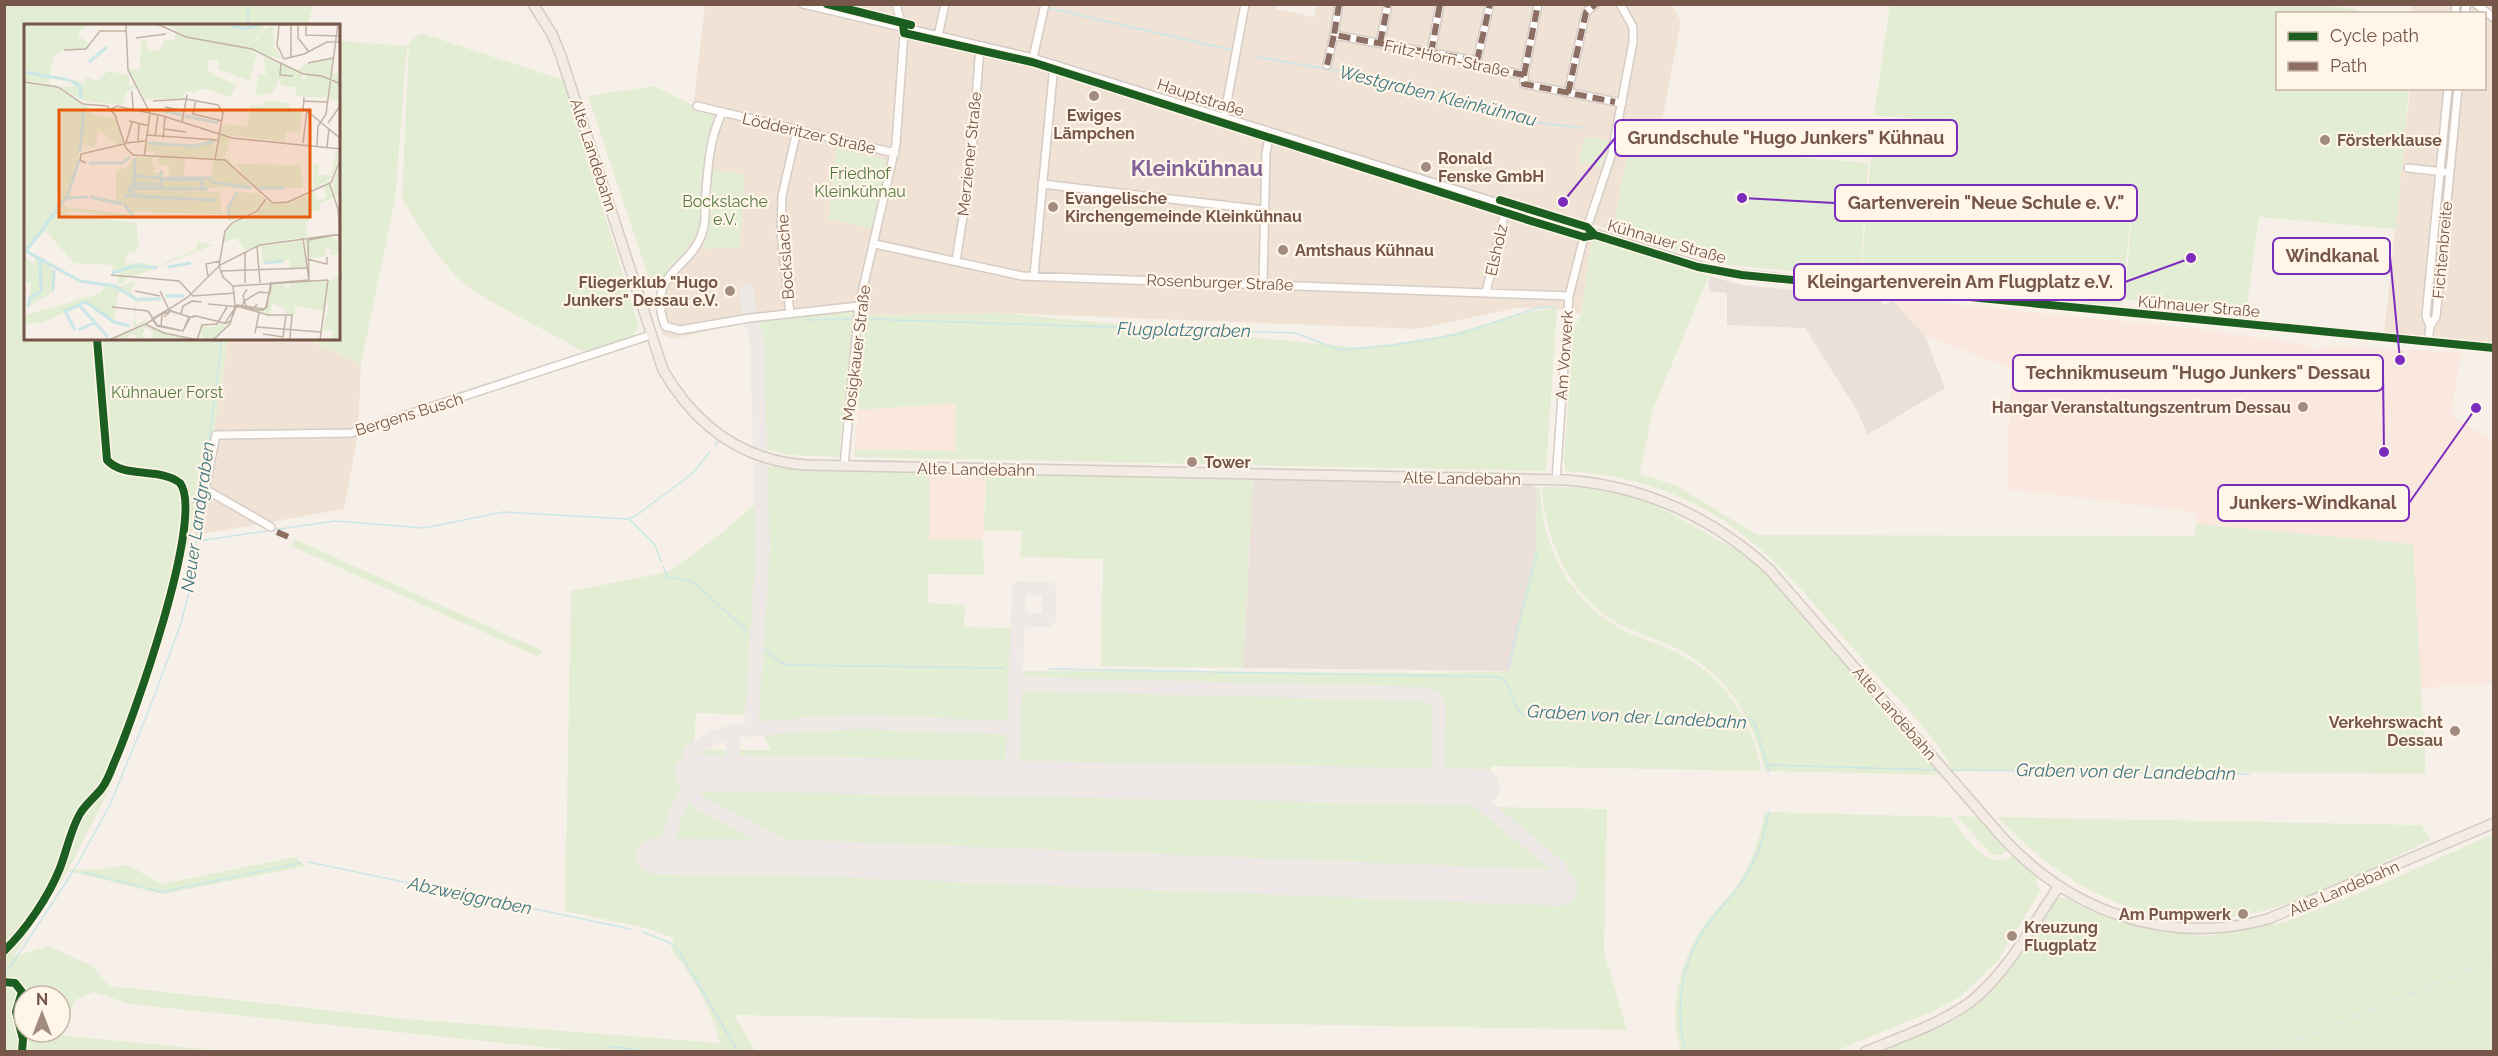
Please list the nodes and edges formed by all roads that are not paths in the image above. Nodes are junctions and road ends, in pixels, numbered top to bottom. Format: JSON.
{"nodes":[{"id":1,"x":533,"y":4,"type":"edge"},
{"id":2,"x":803,"y":4,"type":"edge"},
{"id":3,"x":896,"y":4,"type":"edge"},
{"id":4,"x":945,"y":4,"type":"edge"},
{"id":5,"x":1045,"y":4,"type":"edge"},
{"id":6,"x":1245,"y":4,"type":"edge"},
{"id":7,"x":1339,"y":4,"type":"edge"},
{"id":8,"x":1388,"y":4,"type":"edge"},
{"id":9,"x":1440,"y":4,"type":"edge"},
{"id":10,"x":1490,"y":4,"type":"edge"},
{"id":11,"x":1538,"y":4,"type":"edge"},
{"id":12,"x":1596,"y":4,"type":"edge"},
{"id":13,"x":1620,"y":4,"type":"edge"},
{"id":14,"x":904,"y":28,"type":"junction"},
{"id":15,"x":1334,"y":34,"type":"junction"},
{"id":16,"x":938,"y":36,"type":"junction"},
{"id":17,"x":1380,"y":44,"type":"junction"},
{"id":18,"x":980,"y":46,"type":"junction"},
{"id":19,"x":1431,"y":53,"type":"junction"},
{"id":20,"x":1033,"y":58,"type":"junction"},
{"id":21,"x":1477,"y":61,"type":"junction"},
{"id":22,"x":1054,"y":65,"type":"junction"},
{"id":23,"x":1327,"y":65,"type":"dead end"},
{"id":24,"x":1524,"y":75,"type":"junction"},
{"id":25,"x":2448,"y":90,"type":"edge"},
{"id":26,"x":2458,"y":90,"type":"edge"},
{"id":27,"x":1568,"y":93,"type":"junction"},
{"id":28,"x":1622,"y":103,"type":"junction"},
{"id":29,"x":697,"y":106,"type":"dead end"},
{"id":30,"x":722,"y":112,"type":"junction"},
{"id":31,"x":1224,"y":118,"type":"junction"},
{"id":32,"x":797,"y":130,"type":"junction"},
{"id":33,"x":1270,"y":133,"type":"junction"},
{"id":34,"x":895,"y":153,"type":"junction"},
{"id":35,"x":2408,"y":168,"type":"dead end"},
{"id":36,"x":2439,"y":172,"type":"junction"},
{"id":37,"x":2450,"y":173,"type":"junction"},
{"id":38,"x":1042,"y":184,"type":"junction"},
{"id":39,"x":1506,"y":207,"type":"junction"},
{"id":40,"x":1265,"y":210,"type":"junction"},
{"id":41,"x":1585,"y":232,"type":"junction"},
{"id":42,"x":875,"y":244,"type":"junction"},
{"id":43,"x":956,"y":261,"type":"junction"},
{"id":44,"x":1034,"y":275,"type":"junction"},
{"id":45,"x":1263,"y":284,"type":"junction"},
{"id":46,"x":1486,"y":292,"type":"junction"},
{"id":47,"x":1569,"y":296,"type":"junction"},
{"id":48,"x":859,"y":306,"type":"junction"},
{"id":49,"x":790,"y":314,"type":"junction"},
{"id":50,"x":2430,"y":326,"type":"junction"},
{"id":51,"x":651,"y":335,"type":"junction"},
{"id":52,"x":2428,"y":342,"type":"junction"},
{"id":53,"x":2493,"y":348,"type":"edge"},
{"id":54,"x":844,"y":466,"type":"junction"},
{"id":55,"x":1556,"y":480,"type":"junction"},
{"id":56,"x":271,"y":527,"type":"dead end"},
{"id":57,"x":2493,"y":823,"type":"edge"},
{"id":58,"x":2059,"y":886,"type":"junction"},
{"id":59,"x":1864,"y":1052,"type":"edge"}],
"edges":[{"from":1,"to":51,"type":"main road","name":"Alte Landebahn"},
{"from":2,"to":14,"type":"street","name":"Hauptstraße"},
{"from":3,"to":14,"type":"street"},
{"from":4,"to":16,"type":"street"},
{"from":5,"to":20,"type":"street"},
{"from":6,"to":31,"type":"street"},
{"from":7,"to":15,"type":"street"},
{"from":8,"to":17,"type":"street"},
{"from":9,"to":19,"type":"street"},
{"from":10,"to":21,"type":"street"},
{"from":11,"to":24,"type":"street"},
{"from":12,"to":27,"type":"street"},
{"from":13,"to":28,"type":"street","name":"Am Vorwerk"},
{"from":14,"to":16,"type":"street","name":"Hauptstraße"},
{"from":14,"to":34,"type":"street","name":"Mosigkauer Straße"},
{"from":15,"to":17,"type":"street","name":"Fritz-Horn-Straße"},
{"from":15,"to":23,"type":"street"},
{"from":16,"to":18,"type":"street","name":"Hauptstraße"},
{"from":17,"to":19,"type":"street","name":"Fritz-Horn-Straße"},
{"from":18,"to":20,"type":"street","name":"Hauptstraße"},
{"from":18,"to":43,"type":"street","name":"Merziener Straße"},
{"from":19,"to":21,"type":"street","name":"Fritz-Horn-Straße"},
{"from":20,"to":22,"type":"street","name":"Hauptstraße"},
{"from":21,"to":24,"type":"street","name":"Fritz-Horn-Straße"},
{"from":22,"to":31,"type":"street","name":"Hauptstraße"},
{"from":22,"to":38,"type":"street"},
{"from":24,"to":27,"type":"street","name":"Fritz-Horn-Straße"},
{"from":25,"to":36,"type":"street","name":"Fichtenbreite"},
{"from":26,"to":37,"type":"street","name":"Fichtenbreite"},
{"from":27,"to":28,"type":"street","name":"Fritz-Horn-Straße"},
{"from":28,"to":41,"type":"street","name":"Am Vorwerk"},
{"from":29,"to":30,"type":"street","name":"Lödderitzer Straße"},
{"from":30,"to":32,"type":"street","name":"Lödderitzer Straße"},
{"from":30,"to":49,"type":"street","name":"Lödderitzer Straße"},
{"from":31,"to":33,"type":"street","name":"Hauptstraße"},
{"from":32,"to":34,"type":"street","name":"Lödderitzer Straße"},
{"from":32,"to":49,"type":"street","name":"Bockslache"},
{"from":33,"to":39,"type":"street","name":"Hauptstraße"},
{"from":33,"to":40,"type":"street"},
{"from":34,"to":42,"type":"street","name":"Mosigkauer Straße"},
{"from":35,"to":36,"type":"street"},
{"from":36,"to":37,"type":"street"},
{"from":36,"to":50,"type":"street","name":"Fichtenbreite"},
{"from":37,"to":50,"type":"street","name":"Fichtenbreite"},
{"from":38,"to":40,"type":"street"},
{"from":38,"to":44,"type":"street"},
{"from":39,"to":41,"type":"street","name":"Hauptstraße"},
{"from":39,"to":46,"type":"street","name":"Elsholz"},
{"from":40,"to":45,"type":"street"},
{"from":41,"to":47,"type":"street","name":"Am Vorwerk"},
{"from":41,"to":52,"type":"street","name":"Kühnauer Straße"},
{"from":42,"to":43,"type":"street","name":"Rosenburger Straße"},
{"from":42,"to":48,"type":"street","name":"Mosigkauer Straße"},
{"from":43,"to":44,"type":"street","name":"Rosenburger Straße"},
{"from":44,"to":45,"type":"street","name":"Rosenburger Straße"},
{"from":45,"to":46,"type":"street","name":"Rosenburger Straße"},
{"from":46,"to":47,"type":"street","name":"Rosenburger Straße"},
{"from":47,"to":55,"type":"street","name":"Am Vorwerk"},
{"from":48,"to":49,"type":"street"},
{"from":48,"to":54,"type":"street","name":"Mosigkauer Straße"},
{"from":50,"to":52,"type":"street","name":"Fichtenbreite"},
{"from":51,"to":54,"type":"main road","name":"Alte Landebahn"},
{"from":51,"to":56,"type":"street","name":"Bergens Busch"},
{"from":52,"to":53,"type":"street","name":"Kühnauer Straße"},
{"from":54,"to":55,"type":"main road","name":"Alte Landebahn"},
{"from":55,"to":58,"type":"main road","name":"Alte Landebahn"},
{"from":57,"to":58,"type":"main road","name":"Alte Landebahn"},
{"from":58,"to":59,"type":"main road"}]}
